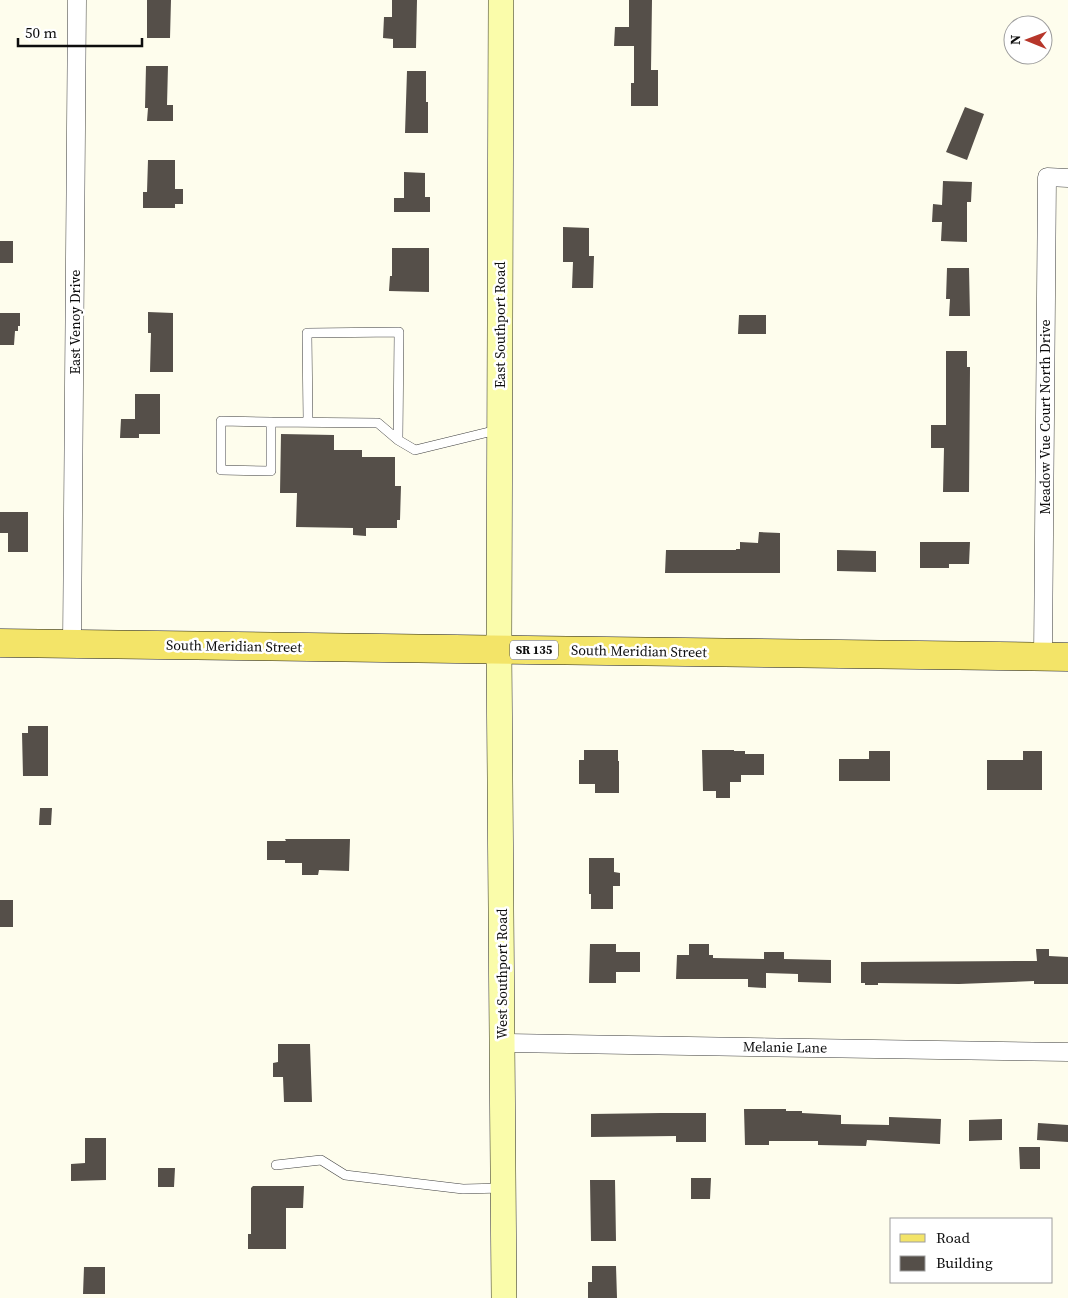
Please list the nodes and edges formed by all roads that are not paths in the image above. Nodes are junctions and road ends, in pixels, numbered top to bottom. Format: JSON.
{"nodes":[{"id":1,"x":77,"y":0,"type":"edge"},
{"id":2,"x":501,"y":0,"type":"edge"},
{"id":3,"x":1068,"y":178,"type":"edge"},
{"id":4,"x":270,"y":422,"type":"junction"},
{"id":5,"x":308,"y":422,"type":"junction"},
{"id":6,"x":500,"y":430,"type":"junction"},
{"id":7,"x":398,"y":440,"type":"junction"},
{"id":8,"x":0,"y":643,"type":"edge"},
{"id":9,"x":72,"y":644,"type":"junction"},
{"id":10,"x":499,"y":649,"type":"junction"},
{"id":11,"x":1056,"y":657,"type":"edge"},
{"id":12,"x":502,"y":1043,"type":"junction"},
{"id":13,"x":1068,"y":1052,"type":"edge"},
{"id":14,"x":276,"y":1165,"type":"dead end"},
{"id":15,"x":503,"y":1188,"type":"junction"},
{"id":16,"x":504,"y":1298,"type":"edge"}],
"edges":[{"from":1,"to":9,"type":"street","name":"East Venoy Drive"},
{"from":2,"to":6,"type":"main road","name":"East Southport Road"},
{"from":3,"to":11,"type":"street","name":"Meadow Vue Court North Drive"},
{"from":4,"to":4,"type":"lane"},
{"from":4,"to":5,"type":"lane"},
{"from":5,"to":7,"type":"lane"},
{"from":5,"to":7,"type":"lane"},
{"from":6,"to":7,"type":"lane"},
{"from":6,"to":10,"type":"main road","name":"East Southport Road"},
{"from":8,"to":9,"type":"main road","name":"South Meridian Street","number":"SR 135"},
{"from":9,"to":10,"type":"main road","name":"South Meridian Street","number":"SR 135"},
{"from":10,"to":11,"type":"main road","name":"South Meridian Street","number":"SR 135"},
{"from":10,"to":12,"type":"main road","name":"West Southport Road"},
{"from":12,"to":13,"type":"street","name":"Melanie Lane"},
{"from":12,"to":15,"type":"main road","name":"West Southport Road"},
{"from":14,"to":15,"type":"lane"},
{"from":15,"to":16,"type":"main road","name":"West Southport Road"}]}
